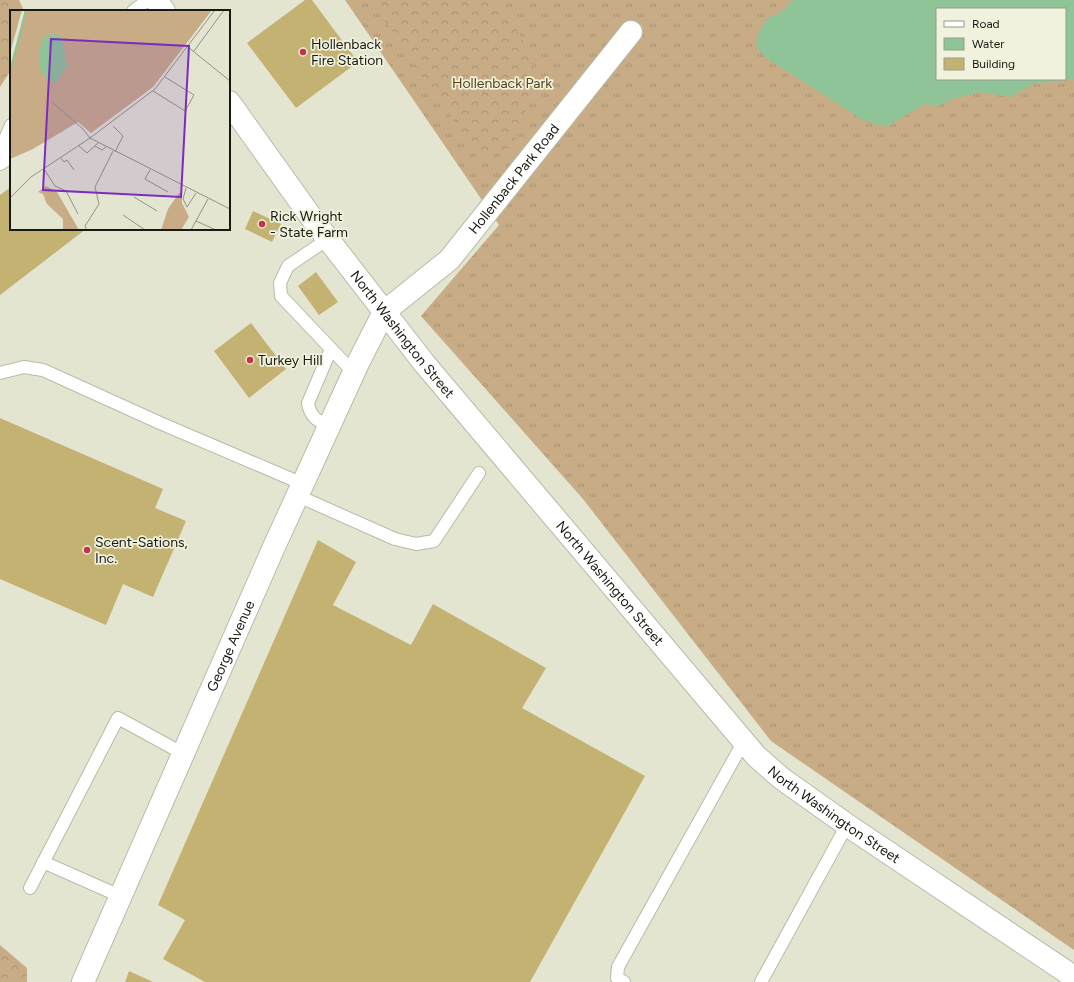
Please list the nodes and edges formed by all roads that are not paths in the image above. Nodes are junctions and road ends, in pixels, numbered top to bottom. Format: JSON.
{"nodes":[{"id":1,"x":148,"y":0,"type":"edge"},
{"id":2,"x":156,"y":0,"type":"edge"},
{"id":3,"x":133,"y":10,"type":"edge"},
{"id":4,"x":163,"y":10,"type":"edge"},
{"id":5,"x":631,"y":32,"type":"dead end"},
{"id":6,"x":232,"y":112,"type":"edge"},
{"id":7,"x":10,"y":127,"type":"edge"},
{"id":8,"x":0,"y":164,"type":"edge"},
{"id":9,"x":328,"y":239,"type":"junction"},
{"id":10,"x":384,"y":312,"type":"junction"},
{"id":11,"x":331,"y":349,"type":"junction"},
{"id":12,"x":0,"y":373,"type":"edge"},
{"id":13,"x":354,"y":373,"type":"junction"},
{"id":14,"x":329,"y":428,"type":"junction"},
{"id":15,"x":479,"y":473,"type":"dead end"},
{"id":16,"x":300,"y":490,"type":"junction"},
{"id":17,"x":744,"y":742,"type":"junction"},
{"id":18,"x":184,"y":754,"type":"junction"},
{"id":19,"x":848,"y":825,"type":"junction"},
{"id":20,"x":43,"y":862,"type":"junction"},
{"id":21,"x":30,"y":888,"type":"dead end"},
{"id":22,"x":120,"y":896,"type":"junction"},
{"id":23,"x":1071,"y":978,"type":"edge"},
{"id":24,"x":83,"y":982,"type":"edge"},
{"id":25,"x":624,"y":982,"type":"edge"},
{"id":26,"x":761,"y":982,"type":"edge"}],
"edges":[{"from":1,"to":3,"type":"lane"},
{"from":2,"to":4,"type":"street"},
{"from":5,"to":10,"type":"street","name":"Hollenback Park Road"},
{"from":6,"to":9,"type":"street","name":"North Washington Street"},
{"from":7,"to":8,"type":"lane"},
{"from":9,"to":10,"type":"street","name":"North Washington Street"},
{"from":9,"to":11,"type":"lane"},
{"from":10,"to":13,"type":"street","name":"George Avenue"},
{"from":10,"to":17,"type":"street","name":"North Washington Street"},
{"from":11,"to":13,"type":"lane"},
{"from":11,"to":14,"type":"lane"},
{"from":12,"to":16,"type":"lane"},
{"from":13,"to":14,"type":"street","name":"George Avenue"},
{"from":14,"to":16,"type":"street","name":"George Avenue"},
{"from":15,"to":16,"type":"lane"},
{"from":16,"to":18,"type":"street","name":"George Avenue"},
{"from":17,"to":19,"type":"street","name":"North Washington Street"},
{"from":17,"to":25,"type":"lane"},
{"from":18,"to":20,"type":"lane"},
{"from":18,"to":22,"type":"street","name":"George Avenue"},
{"from":19,"to":23,"type":"street","name":"North Washington Street"},
{"from":19,"to":26,"type":"lane"},
{"from":20,"to":21,"type":"lane"},
{"from":20,"to":22,"type":"lane"},
{"from":22,"to":24,"type":"street","name":"George Avenue"}]}
